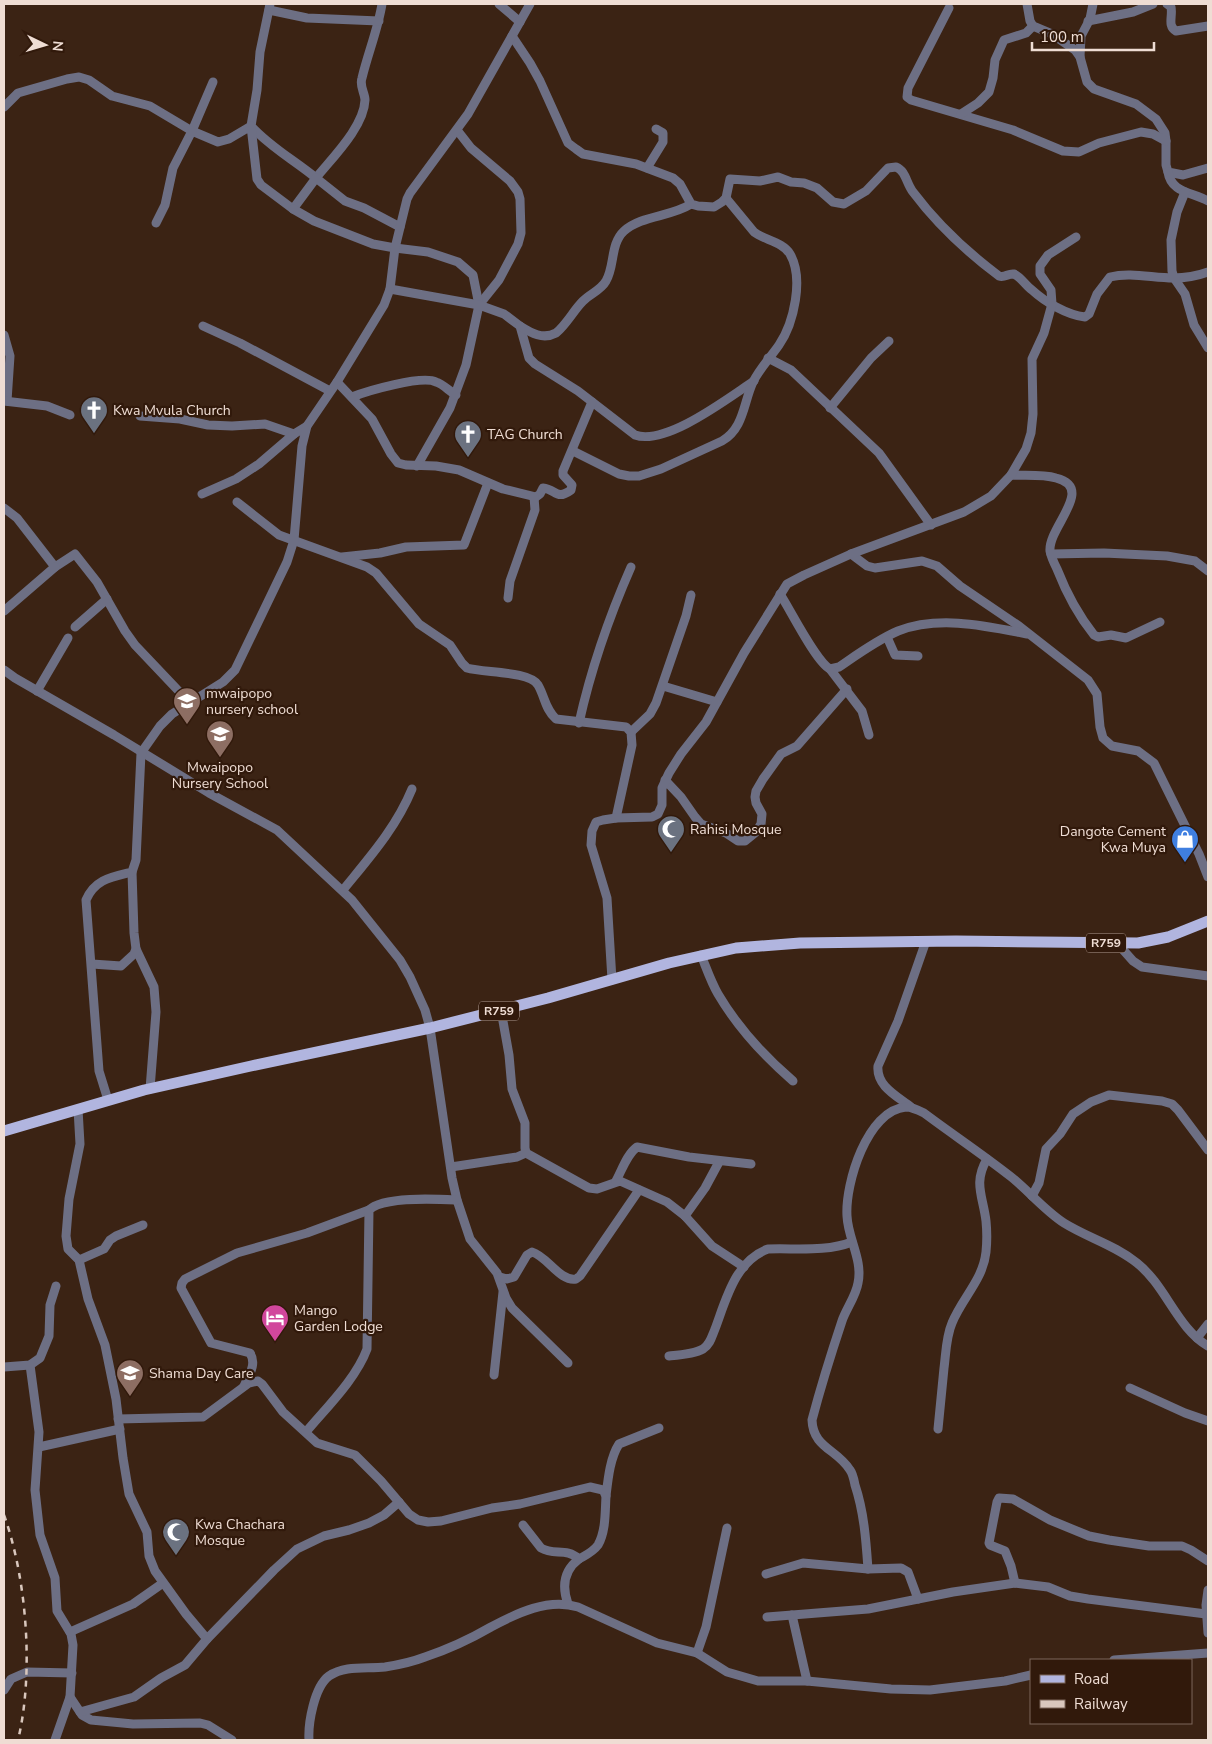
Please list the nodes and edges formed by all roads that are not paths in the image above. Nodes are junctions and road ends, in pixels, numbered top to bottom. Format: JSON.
{"nodes":[{"id":1,"x":382,"y":4,"type":"edge"},
{"id":2,"x":499,"y":4,"type":"edge"},
{"id":3,"x":530,"y":4,"type":"edge"},
{"id":4,"x":1027,"y":4,"type":"edge"},
{"id":5,"x":1093,"y":4,"type":"edge"},
{"id":6,"x":1153,"y":4,"type":"edge"},
{"id":7,"x":1167,"y":4,"type":"edge"},
{"id":8,"x":270,"y":7,"type":"edge"},
{"id":9,"x":949,"y":8,"type":"dead end"},
{"id":10,"x":1088,"y":21,"type":"junction"},
{"id":11,"x":379,"y":22,"type":"junction"},
{"id":12,"x":520,"y":22,"type":"junction"},
{"id":13,"x":1033,"y":26,"type":"junction"},
{"id":14,"x":1208,"y":26,"type":"edge"},
{"id":15,"x":512,"y":36,"type":"junction"},
{"id":16,"x":1080,"y":57,"type":"junction"},
{"id":17,"x":213,"y":82,"type":"dead end"},
{"id":18,"x":4,"y":107,"type":"edge"},
{"id":19,"x":961,"y":114,"type":"junction"},
{"id":20,"x":251,"y":126,"type":"junction"},
{"id":21,"x":656,"y":129,"type":"dead end"},
{"id":22,"x":457,"y":130,"type":"junction"},
{"id":23,"x":192,"y":131,"type":"junction"},
{"id":24,"x":1166,"y":141,"type":"junction"},
{"id":25,"x":647,"y":168,"type":"junction"},
{"id":26,"x":1208,"y":168,"type":"edge"},
{"id":27,"x":1168,"y":172,"type":"junction"},
{"id":28,"x":316,"y":178,"type":"junction"},
{"id":29,"x":1185,"y":192,"type":"junction"},
{"id":30,"x":726,"y":198,"type":"junction"},
{"id":31,"x":1208,"y":202,"type":"edge"},
{"id":32,"x":691,"y":204,"type":"junction"},
{"id":33,"x":293,"y":209,"type":"junction"},
{"id":34,"x":156,"y":223,"type":"dead end"},
{"id":35,"x":400,"y":227,"type":"junction"},
{"id":36,"x":1076,"y":238,"type":"dead end"},
{"id":37,"x":395,"y":248,"type":"junction"},
{"id":38,"x":1208,"y":272,"type":"edge"},
{"id":39,"x":1174,"y":278,"type":"junction"},
{"id":40,"x":390,"y":289,"type":"junction"},
{"id":41,"x":1052,"y":304,"type":"junction"},
{"id":42,"x":479,"y":305,"type":"junction"},
{"id":43,"x":204,"y":326,"type":"dead end"},
{"id":44,"x":520,"y":326,"type":"junction"},
{"id":45,"x":4,"y":336,"type":"edge"},
{"id":46,"x":889,"y":341,"type":"dead end"},
{"id":47,"x":1208,"y":348,"type":"edge"},
{"id":48,"x":768,"y":358,"type":"junction"},
{"id":49,"x":754,"y":380,"type":"junction"},
{"id":50,"x":337,"y":382,"type":"junction"},
{"id":51,"x":330,"y":391,"type":"junction"},
{"id":52,"x":456,"y":395,"type":"junction"},
{"id":53,"x":352,"y":396,"type":"junction"},
{"id":54,"x":6,"y":401,"type":"edge"},
{"id":55,"x":592,"y":402,"type":"junction"},
{"id":56,"x":830,"y":408,"type":"junction"},
{"id":57,"x":70,"y":414,"type":"dead end"},
{"id":58,"x":140,"y":416,"type":"dead end"},
{"id":59,"x":307,"y":426,"type":"junction"},
{"id":60,"x":294,"y":434,"type":"junction"},
{"id":61,"x":573,"y":451,"type":"junction"},
{"id":62,"x":417,"y":466,"type":"junction"},
{"id":63,"x":1011,"y":475,"type":"junction"},
{"id":64,"x":488,"y":483,"type":"junction"},
{"id":65,"x":202,"y":494,"type":"dead end"},
{"id":66,"x":534,"y":497,"type":"junction"},
{"id":67,"x":237,"y":502,"type":"dead end"},
{"id":68,"x":4,"y":508,"type":"edge"},
{"id":69,"x":931,"y":525,"type":"junction"},
{"id":70,"x":294,"y":540,"type":"junction"},
{"id":71,"x":851,"y":554,"type":"junction"},
{"id":72,"x":1050,"y":554,"type":"junction"},
{"id":73,"x":337,"y":557,"type":"junction"},
{"id":74,"x":55,"y":567,"type":"junction"},
{"id":75,"x":631,"y":567,"type":"dead end"},
{"id":76,"x":1208,"y":570,"type":"edge"},
{"id":77,"x":780,"y":594,"type":"junction"},
{"id":78,"x":691,"y":595,"type":"dead end"},
{"id":79,"x":508,"y":598,"type":"dead end"},
{"id":80,"x":107,"y":600,"type":"junction"},
{"id":81,"x":4,"y":611,"type":"edge"},
{"id":82,"x":1160,"y":622,"type":"dead end"},
{"id":83,"x":75,"y":627,"type":"dead end"},
{"id":84,"x":1030,"y":635,"type":"junction"},
{"id":85,"x":887,"y":636,"type":"junction"},
{"id":86,"x":68,"y":638,"type":"dead end"},
{"id":87,"x":918,"y":656,"type":"dead end"},
{"id":88,"x":830,"y":669,"type":"junction"},
{"id":89,"x":4,"y":670,"type":"edge"},
{"id":90,"x":663,"y":686,"type":"junction"},
{"id":91,"x":847,"y":689,"type":"junction"},
{"id":92,"x":37,"y":692,"type":"junction"},
{"id":93,"x":717,"y":702,"type":"junction"},
{"id":94,"x":190,"y":703,"type":"junction"},
{"id":95,"x":579,"y":722,"type":"junction"},
{"id":96,"x":631,"y":732,"type":"junction"},
{"id":97,"x":870,"y":735,"type":"dead end"},
{"id":98,"x":141,"y":753,"type":"junction"},
{"id":99,"x":665,"y":780,"type":"junction"},
{"id":100,"x":412,"y":789,"type":"dead end"},
{"id":101,"x":616,"y":818,"type":"junction"},
{"id":102,"x":132,"y":872,"type":"junction"},
{"id":103,"x":1208,"y":877,"type":"edge"},
{"id":104,"x":343,"y":890,"type":"junction"},
{"id":105,"x":1208,"y":921,"type":"edge"},
{"id":106,"x":926,"y":941,"type":"junction"},
{"id":107,"x":1117,"y":943,"type":"junction"},
{"id":108,"x":136,"y":949,"type":"junction"},
{"id":109,"x":701,"y":955,"type":"junction"},
{"id":110,"x":92,"y":964,"type":"junction"},
{"id":111,"x":1208,"y":976,"type":"edge"},
{"id":112,"x":612,"y":980,"type":"junction"},
{"id":113,"x":501,"y":1010,"type":"junction"},
{"id":114,"x":430,"y":1028,"type":"junction"},
{"id":115,"x":793,"y":1081,"type":"dead end"},
{"id":116,"x":150,"y":1089,"type":"junction"},
{"id":117,"x":108,"y":1100,"type":"junction"},
{"id":118,"x":78,"y":1108,"type":"junction"},
{"id":119,"x":911,"y":1108,"type":"junction"},
{"id":120,"x":4,"y":1130,"type":"edge"},
{"id":121,"x":1208,"y":1150,"type":"edge"},
{"id":122,"x":526,"y":1153,"type":"junction"},
{"id":123,"x":987,"y":1159,"type":"junction"},
{"id":124,"x":720,"y":1162,"type":"junction"},
{"id":125,"x":751,"y":1164,"type":"dead end"},
{"id":126,"x":451,"y":1167,"type":"junction"},
{"id":127,"x":616,"y":1181,"type":"junction"},
{"id":128,"x":638,"y":1190,"type":"junction"},
{"id":129,"x":1032,"y":1196,"type":"junction"},
{"id":130,"x":457,"y":1200,"type":"junction"},
{"id":131,"x":369,"y":1210,"type":"junction"},
{"id":132,"x":685,"y":1216,"type":"junction"},
{"id":133,"x":144,"y":1225,"type":"dead end"},
{"id":134,"x":852,"y":1242,"type":"junction"},
{"id":135,"x":79,"y":1260,"type":"junction"},
{"id":136,"x":744,"y":1267,"type":"junction"},
{"id":137,"x":500,"y":1277,"type":"junction"},
{"id":138,"x":56,"y":1286,"type":"dead end"},
{"id":139,"x":503,"y":1292,"type":"junction"},
{"id":140,"x":1208,"y":1324,"type":"edge"},
{"id":141,"x":1197,"y":1338,"type":"junction"},
{"id":142,"x":1208,"y":1346,"type":"edge"},
{"id":143,"x":669,"y":1356,"type":"dead end"},
{"id":144,"x":568,"y":1363,"type":"dead end"},
{"id":145,"x":30,"y":1365,"type":"junction"},
{"id":146,"x":4,"y":1367,"type":"edge"},
{"id":147,"x":494,"y":1375,"type":"dead end"},
{"id":148,"x":244,"y":1386,"type":"junction"},
{"id":149,"x":1130,"y":1388,"type":"dead end"},
{"id":150,"x":118,"y":1419,"type":"junction"},
{"id":151,"x":1208,"y":1421,"type":"edge"},
{"id":152,"x":659,"y":1428,"type":"dead end"},
{"id":153,"x":938,"y":1428,"type":"dead end"},
{"id":154,"x":120,"y":1429,"type":"junction"},
{"id":155,"x":306,"y":1432,"type":"junction"},
{"id":156,"x":39,"y":1447,"type":"junction"},
{"id":157,"x":606,"y":1496,"type":"junction"},
{"id":158,"x":399,"y":1502,"type":"junction"},
{"id":159,"x":523,"y":1525,"type":"dead end"},
{"id":160,"x":727,"y":1528,"type":"dead end"},
{"id":161,"x":579,"y":1560,"type":"junction"},
{"id":162,"x":1208,"y":1561,"type":"edge"},
{"id":163,"x":868,"y":1569,"type":"junction"},
{"id":164,"x":766,"y":1574,"type":"dead end"},
{"id":165,"x":1015,"y":1583,"type":"junction"},
{"id":166,"x":163,"y":1584,"type":"junction"},
{"id":167,"x":1208,"y":1590,"type":"edge"},
{"id":168,"x":918,"y":1599,"type":"junction"},
{"id":169,"x":568,"y":1604,"type":"junction"},
{"id":170,"x":792,"y":1614,"type":"junction"},
{"id":171,"x":1206,"y":1614,"type":"junction"},
{"id":172,"x":767,"y":1617,"type":"dead end"},
{"id":173,"x":70,"y":1632,"type":"junction"},
{"id":174,"x":1208,"y":1633,"type":"edge"},
{"id":175,"x":207,"y":1639,"type":"junction"},
{"id":176,"x":697,"y":1653,"type":"junction"},
{"id":177,"x":1208,"y":1653,"type":"edge"},
{"id":178,"x":1127,"y":1659,"type":"edge"},
{"id":179,"x":72,"y":1673,"type":"junction"},
{"id":180,"x":1030,"y":1675,"type":"edge"},
{"id":181,"x":7,"y":1677,"type":"edge"},
{"id":182,"x":807,"y":1681,"type":"junction"},
{"id":183,"x":4,"y":1690,"type":"edge"},
{"id":184,"x":70,"y":1697,"type":"junction"},
{"id":185,"x":80,"y":1712,"type":"junction"},
{"id":186,"x":56,"y":1740,"type":"edge"},
{"id":187,"x":232,"y":1740,"type":"edge"},
{"id":188,"x":309,"y":1740,"type":"edge"}],
"edges":[{"from":1,"to":11,"type":"street"},
{"from":2,"to":12,"type":"street"},
{"from":3,"to":12,"type":"street"},
{"from":4,"to":13,"type":"street"},
{"from":5,"to":10,"type":"street"},
{"from":6,"to":10,"type":"street"},
{"from":7,"to":14,"type":"street"},
{"from":8,"to":11,"type":"street"},
{"from":8,"to":20,"type":"street"},
{"from":9,"to":19,"type":"street"},
{"from":10,"to":16,"type":"street"},
{"from":11,"to":28,"type":"street"},
{"from":12,"to":15,"type":"street"},
{"from":13,"to":16,"type":"street"},
{"from":13,"to":19,"type":"street"},
{"from":15,"to":22,"type":"street"},
{"from":15,"to":25,"type":"street"},
{"from":16,"to":24,"type":"street"},
{"from":17,"to":23,"type":"street"},
{"from":18,"to":23,"type":"street"},
{"from":19,"to":24,"type":"street"},
{"from":20,"to":23,"type":"street"},
{"from":20,"to":28,"type":"street"},
{"from":20,"to":33,"type":"street"},
{"from":21,"to":25,"type":"street"},
{"from":22,"to":35,"type":"street"},
{"from":22,"to":42,"type":"street"},
{"from":23,"to":34,"type":"street"},
{"from":24,"to":27,"type":"street"},
{"from":25,"to":32,"type":"street"},
{"from":26,"to":27,"type":"street"},
{"from":27,"to":29,"type":"street"},
{"from":28,"to":33,"type":"street"},
{"from":28,"to":35,"type":"street"},
{"from":29,"to":31,"type":"street"},
{"from":29,"to":39,"type":"street"},
{"from":30,"to":32,"type":"street"},
{"from":30,"to":41,"type":"street"},
{"from":30,"to":48,"type":"street"},
{"from":32,"to":44,"type":"street"},
{"from":33,"to":37,"type":"street"},
{"from":35,"to":37,"type":"street"},
{"from":36,"to":41,"type":"street"},
{"from":37,"to":40,"type":"street"},
{"from":37,"to":42,"type":"street"},
{"from":38,"to":39,"type":"street"},
{"from":39,"to":41,"type":"street"},
{"from":39,"to":47,"type":"street"},
{"from":40,"to":42,"type":"street"},
{"from":40,"to":50,"type":"street"},
{"from":41,"to":63,"type":"street"},
{"from":42,"to":44,"type":"street"},
{"from":42,"to":52,"type":"street"},
{"from":43,"to":51,"type":"street"},
{"from":44,"to":55,"type":"street"},
{"from":45,"to":54,"type":"street"},
{"from":46,"to":56,"type":"street"},
{"from":48,"to":49,"type":"street"},
{"from":48,"to":56,"type":"street"},
{"from":49,"to":55,"type":"street"},
{"from":49,"to":61,"type":"street"},
{"from":50,"to":51,"type":"street"},
{"from":50,"to":53,"type":"street"},
{"from":51,"to":59,"type":"street"},
{"from":52,"to":53,"type":"street"},
{"from":52,"to":62,"type":"street"},
{"from":53,"to":62,"type":"street"},
{"from":54,"to":57,"type":"street"},
{"from":55,"to":61,"type":"street"},
{"from":56,"to":69,"type":"street"},
{"from":58,"to":60,"type":"street"},
{"from":59,"to":60,"type":"street"},
{"from":59,"to":70,"type":"street"},
{"from":60,"to":65,"type":"street"},
{"from":61,"to":66,"type":"street"},
{"from":62,"to":64,"type":"street"},
{"from":63,"to":69,"type":"street"},
{"from":63,"to":72,"type":"street"},
{"from":64,"to":66,"type":"street"},
{"from":64,"to":73,"type":"street"},
{"from":66,"to":79,"type":"street"},
{"from":67,"to":70,"type":"street"},
{"from":68,"to":74,"type":"street"},
{"from":69,"to":71,"type":"street"},
{"from":70,"to":73,"type":"street"},
{"from":70,"to":94,"type":"street"},
{"from":71,"to":77,"type":"street"},
{"from":71,"to":84,"type":"street"},
{"from":72,"to":76,"type":"street"},
{"from":72,"to":82,"type":"street"},
{"from":73,"to":95,"type":"street"},
{"from":74,"to":80,"type":"street"},
{"from":74,"to":81,"type":"street"},
{"from":75,"to":95,"type":"street"},
{"from":77,"to":88,"type":"street"},
{"from":77,"to":93,"type":"street"},
{"from":78,"to":90,"type":"street"},
{"from":80,"to":83,"type":"street"},
{"from":80,"to":94,"type":"street"},
{"from":84,"to":85,"type":"street"},
{"from":84,"to":103,"type":"street"},
{"from":85,"to":87,"type":"street"},
{"from":85,"to":88,"type":"street"},
{"from":86,"to":92,"type":"street"},
{"from":88,"to":91,"type":"street"},
{"from":89,"to":92,"type":"street"},
{"from":90,"to":93,"type":"street"},
{"from":90,"to":96,"type":"street"},
{"from":91,"to":97,"type":"street"},
{"from":91,"to":99,"type":"street"},
{"from":92,"to":98,"type":"street"},
{"from":93,"to":99,"type":"street"},
{"from":94,"to":98,"type":"street"},
{"from":95,"to":96,"type":"street"},
{"from":96,"to":101,"type":"street"},
{"from":98,"to":102,"type":"street"},
{"from":98,"to":104,"type":"street"},
{"from":99,"to":101,"type":"street"},
{"from":100,"to":104,"type":"street"},
{"from":101,"to":112,"type":"street"},
{"from":102,"to":108,"type":"street"},
{"from":102,"to":110,"type":"street"},
{"from":104,"to":114,"type":"street"},
{"from":105,"to":107,"type":"main road","number":"R759"},
{"from":106,"to":107,"type":"main road","number":"R759"},
{"from":106,"to":109,"type":"main road","number":"R759"},
{"from":106,"to":119,"type":"street"},
{"from":107,"to":111,"type":"street"},
{"from":108,"to":110,"type":"street"},
{"from":108,"to":116,"type":"street"},
{"from":109,"to":112,"type":"main road","number":"R759"},
{"from":109,"to":115,"type":"street"},
{"from":110,"to":117,"type":"street"},
{"from":112,"to":113,"type":"main road","number":"R759"},
{"from":113,"to":114,"type":"main road","number":"R759"},
{"from":113,"to":122,"type":"street"},
{"from":114,"to":116,"type":"main road","number":"R759"},
{"from":114,"to":126,"type":"street"},
{"from":116,"to":117,"type":"main road","number":"R759"},
{"from":117,"to":118,"type":"main road","number":"R759"},
{"from":118,"to":120,"type":"main road","number":"R759"},
{"from":118,"to":135,"type":"street"},
{"from":119,"to":123,"type":"street"},
{"from":119,"to":134,"type":"street"},
{"from":121,"to":129,"type":"street"},
{"from":122,"to":126,"type":"street"},
{"from":122,"to":127,"type":"street"},
{"from":123,"to":129,"type":"street"},
{"from":123,"to":153,"type":"street"},
{"from":124,"to":125,"type":"street"},
{"from":124,"to":127,"type":"street"},
{"from":124,"to":132,"type":"street"},
{"from":126,"to":130,"type":"street"},
{"from":127,"to":128,"type":"street"},
{"from":128,"to":132,"type":"street"},
{"from":128,"to":137,"type":"street"},
{"from":129,"to":141,"type":"street"},
{"from":130,"to":131,"type":"street"},
{"from":130,"to":137,"type":"street"},
{"from":131,"to":148,"type":"street"},
{"from":131,"to":155,"type":"street"},
{"from":132,"to":136,"type":"street"},
{"from":133,"to":135,"type":"street"},
{"from":134,"to":136,"type":"street"},
{"from":134,"to":163,"type":"street"},
{"from":135,"to":150,"type":"street"},
{"from":136,"to":143,"type":"street"},
{"from":137,"to":139,"type":"street"},
{"from":138,"to":145,"type":"street"},
{"from":139,"to":144,"type":"street"},
{"from":139,"to":147,"type":"street"},
{"from":140,"to":141,"type":"street"},
{"from":141,"to":142,"type":"street"},
{"from":145,"to":146,"type":"street"},
{"from":145,"to":156,"type":"street"},
{"from":148,"to":150,"type":"street"},
{"from":148,"to":155,"type":"street"},
{"from":149,"to":151,"type":"street"},
{"from":150,"to":154,"type":"street"},
{"from":152,"to":157,"type":"street"},
{"from":154,"to":156,"type":"street"},
{"from":154,"to":166,"type":"street"},
{"from":155,"to":158,"type":"street"},
{"from":156,"to":173,"type":"street"},
{"from":157,"to":158,"type":"street"},
{"from":157,"to":161,"type":"street"},
{"from":158,"to":175,"type":"street"},
{"from":159,"to":161,"type":"street"},
{"from":160,"to":176,"type":"street"},
{"from":161,"to":169,"type":"street"},
{"from":162,"to":165,"type":"street"},
{"from":163,"to":164,"type":"street"},
{"from":163,"to":168,"type":"street"},
{"from":165,"to":168,"type":"street"},
{"from":165,"to":171,"type":"street"},
{"from":166,"to":173,"type":"street"},
{"from":166,"to":175,"type":"street"},
{"from":167,"to":171,"type":"street"},
{"from":168,"to":170,"type":"street"},
{"from":169,"to":176,"type":"street"},
{"from":169,"to":188,"type":"street"},
{"from":170,"to":172,"type":"street"},
{"from":170,"to":182,"type":"street"},
{"from":171,"to":174,"type":"street"},
{"from":173,"to":179,"type":"street"},
{"from":175,"to":185,"type":"street"},
{"from":176,"to":182,"type":"street"},
{"from":177,"to":178,"type":"street"},
{"from":179,"to":181,"type":"street"},
{"from":179,"to":184,"type":"street"},
{"from":180,"to":182,"type":"street"},
{"from":181,"to":183,"type":"street"},
{"from":184,"to":185,"type":"street"},
{"from":184,"to":186,"type":"street"},
{"from":185,"to":187,"type":"street"}]}
